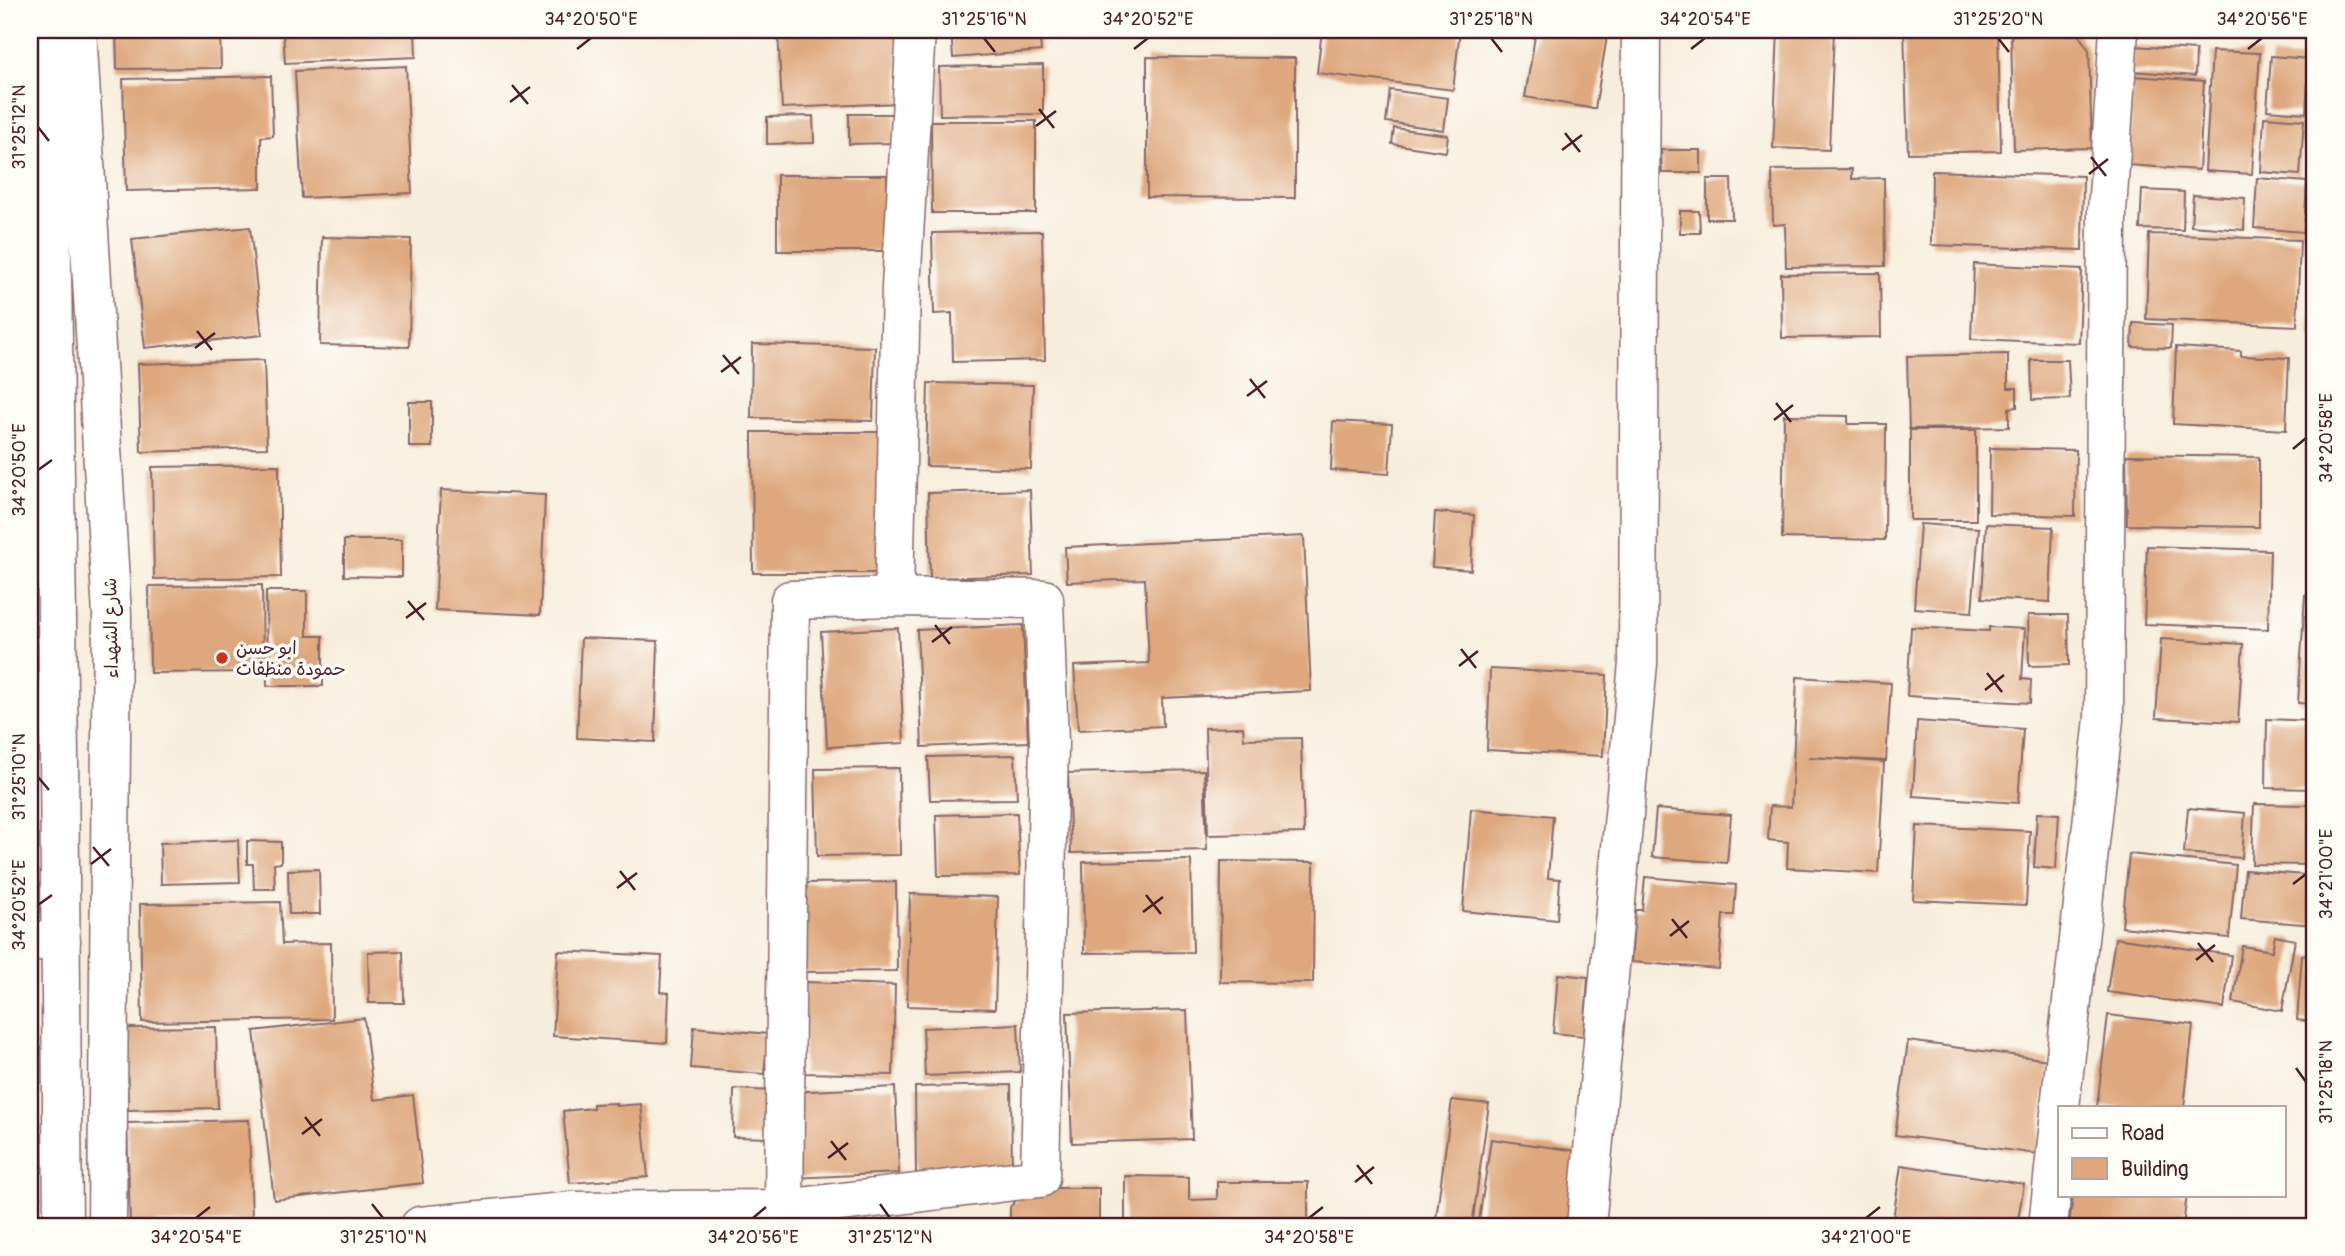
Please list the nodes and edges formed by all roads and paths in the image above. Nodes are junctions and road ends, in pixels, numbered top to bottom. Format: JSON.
{"nodes":[{"id":1,"x":44,"y":30,"type":"edge"},
{"id":2,"x":76,"y":30,"type":"edge"},
{"id":3,"x":916,"y":30,"type":"edge"},
{"id":4,"x":1641,"y":30,"type":"edge"},
{"id":5,"x":2119,"y":30,"type":"edge"},
{"id":6,"x":894,"y":597,"type":"junction"},
{"id":7,"x":45,"y":941,"type":"edge"},
{"id":8,"x":2060,"y":1106,"type":"edge"},
{"id":9,"x":2058,"y":1132,"type":"edge"},
{"id":10,"x":784,"y":1209,"type":"junction"},
{"id":11,"x":573,"y":1219,"type":"edge"},
{"id":12,"x":63,"y":1226,"type":"edge"},
{"id":13,"x":107,"y":1226,"type":"edge"},
{"id":14,"x":420,"y":1226,"type":"edge"},
{"id":15,"x":1586,"y":1226,"type":"edge"},
{"id":16,"x":2048,"y":1226,"type":"edge"}],
"edges":[{"from":1,"to":7,"type":"street"},
{"from":2,"to":13,"type":"street","name":"شارع الشهداء"},
{"from":3,"to":6,"type":"street"},
{"from":4,"to":15,"type":"street"},
{"from":5,"to":8,"type":"street"},
{"from":6,"to":10,"type":"street"},
{"from":6,"to":10,"type":"street"},
{"from":7,"to":12,"type":"street"},
{"from":9,"to":16,"type":"street"},
{"from":10,"to":11,"type":"street"},
{"from":11,"to":14,"type":"street"}]}
